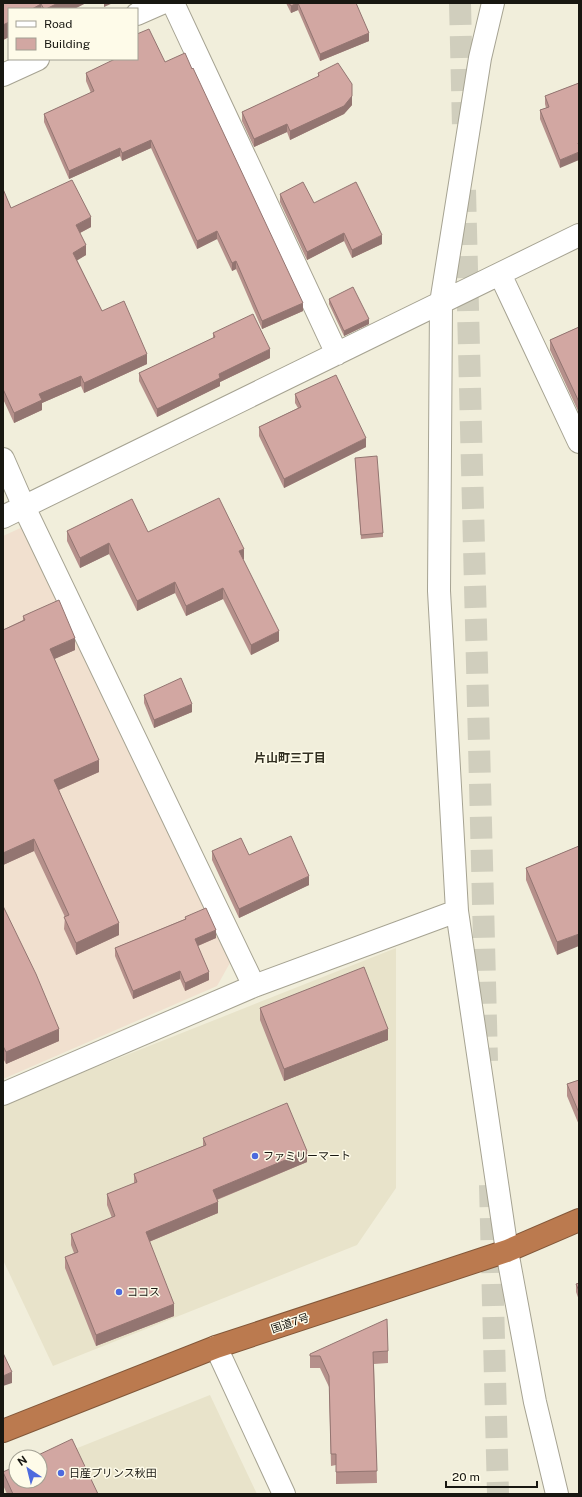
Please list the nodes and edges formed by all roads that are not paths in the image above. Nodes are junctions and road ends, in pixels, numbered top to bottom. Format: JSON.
{"nodes":[{"id":1,"x":162,"y":3,"type":"edge"},
{"id":2,"x":173,"y":3,"type":"edge"},
{"id":3,"x":493,"y":3,"type":"edge"},
{"id":4,"x":138,"y":14,"type":"edge"},
{"id":5,"x":36,"y":60,"type":"edge"},
{"id":6,"x":3,"y":75,"type":"edge"},
{"id":7,"x":579,"y":235,"type":"edge"},
{"id":8,"x":500,"y":274,"type":"junction"},
{"id":9,"x":441,"y":303,"type":"junction"},
{"id":10,"x":337,"y":354,"type":"junction"},
{"id":11,"x":579,"y":442,"type":"edge"},
{"id":12,"x":3,"y":459,"type":"edge"},
{"id":13,"x":24,"y":507,"type":"junction"},
{"id":14,"x":3,"y":517,"type":"edge"},
{"id":15,"x":457,"y":911,"type":"junction"},
{"id":16,"x":254,"y":986,"type":"junction"},
{"id":17,"x":3,"y":1094,"type":"edge"},
{"id":18,"x":579,"y":1220,"type":"edge"},
{"id":19,"x":507,"y":1251,"type":"junction"},
{"id":20,"x":216,"y":1347,"type":"junction"},
{"id":21,"x":3,"y":1431,"type":"edge"},
{"id":22,"x":284,"y":1494,"type":"edge"},
{"id":23,"x":557,"y":1494,"type":"edge"}],
"edges":[{"from":1,"to":4,"type":"street"},
{"from":2,"to":10,"type":"street"},
{"from":3,"to":9,"type":"street"},
{"from":5,"to":6,"type":"street"},
{"from":7,"to":8,"type":"street"},
{"from":8,"to":9,"type":"street"},
{"from":8,"to":11,"type":"street"},
{"from":9,"to":10,"type":"street"},
{"from":9,"to":15,"type":"street"},
{"from":10,"to":13,"type":"street"},
{"from":12,"to":13,"type":"street"},
{"from":13,"to":14,"type":"street"},
{"from":13,"to":16,"type":"street"},
{"from":15,"to":16,"type":"street"},
{"from":15,"to":19,"type":"street"},
{"from":16,"to":17,"type":"street"},
{"from":18,"to":19,"type":"highway","name":"国道7号"},
{"from":19,"to":20,"type":"highway","name":"国道7号"},
{"from":19,"to":23,"type":"street"},
{"from":20,"to":21,"type":"highway","name":"国道7号"},
{"from":20,"to":22,"type":"street"}]}
